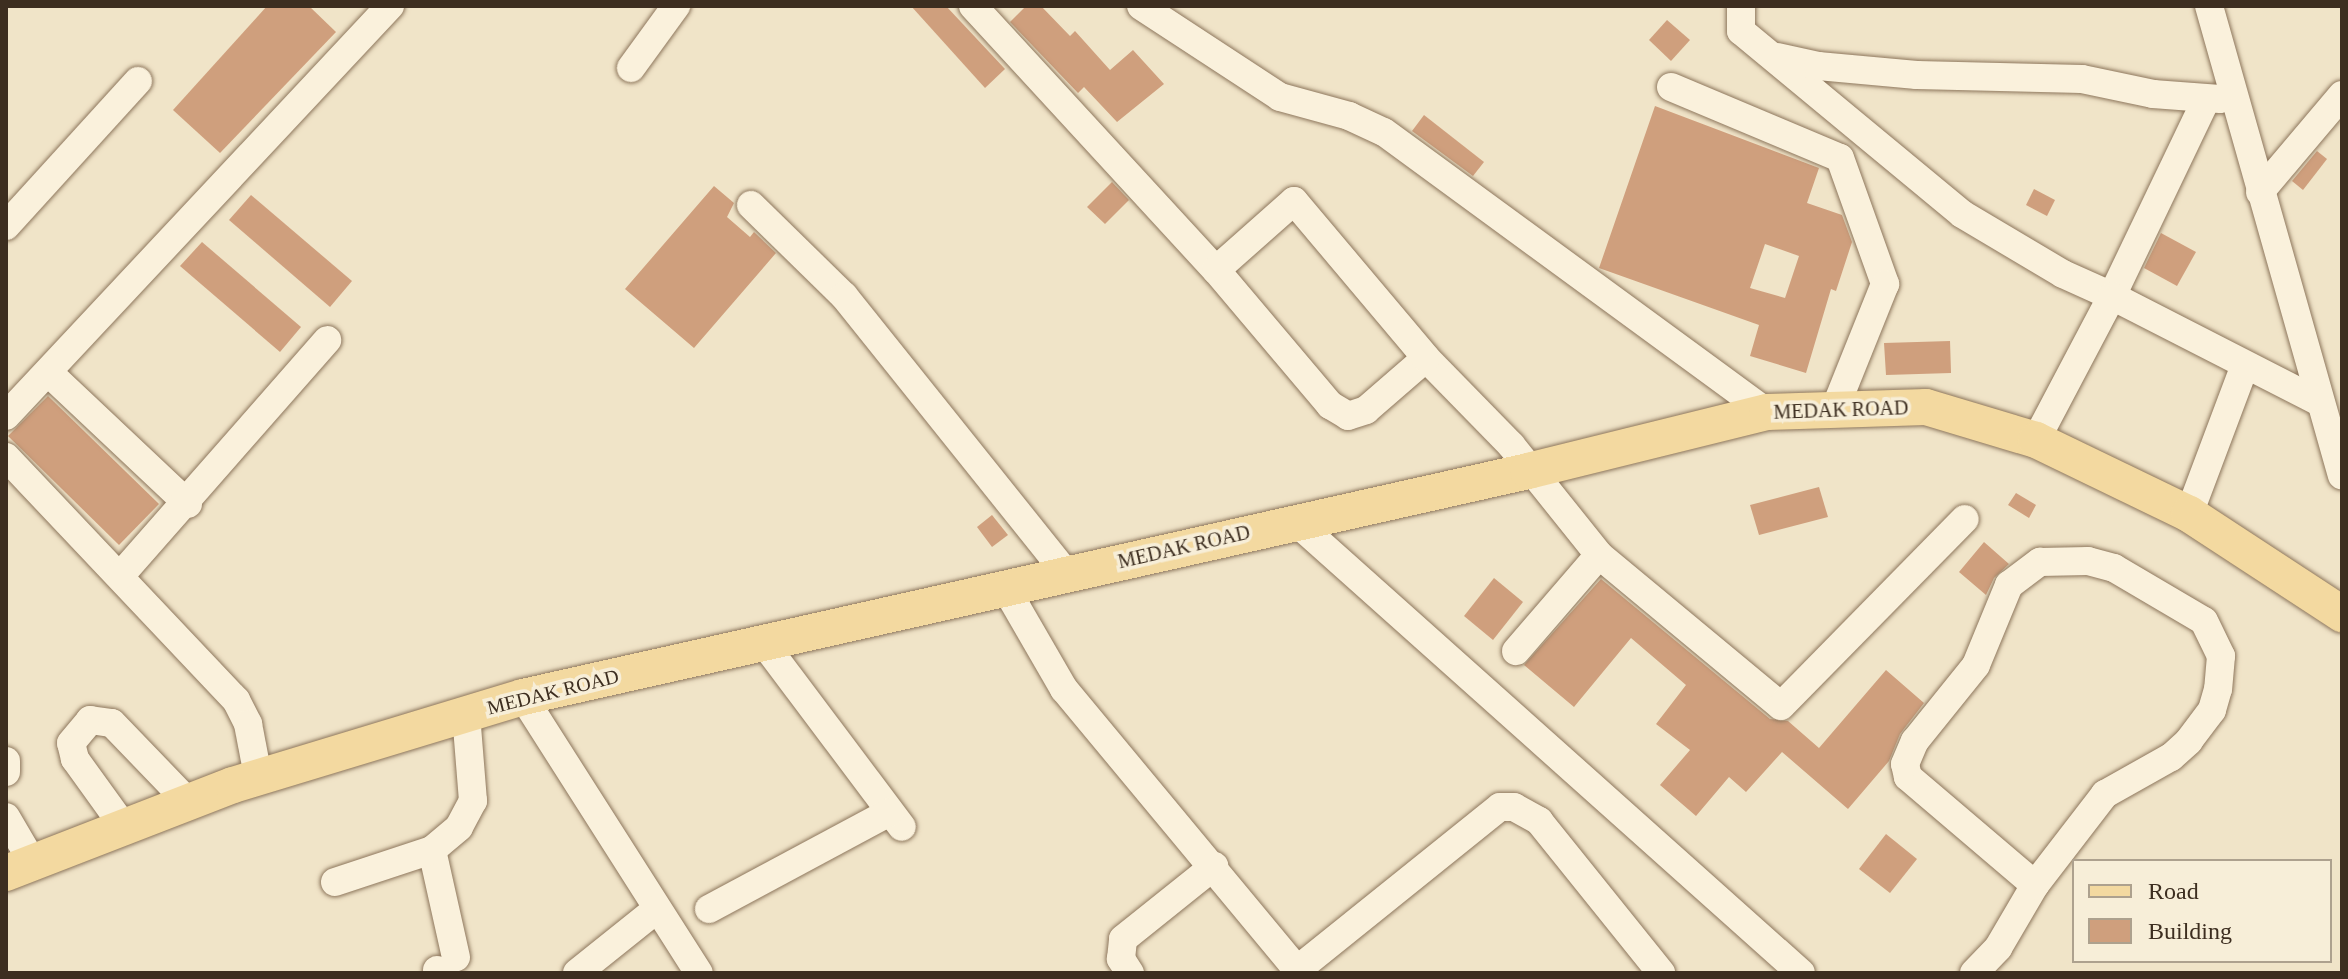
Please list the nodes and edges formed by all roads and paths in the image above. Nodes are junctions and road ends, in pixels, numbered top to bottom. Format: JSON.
{"nodes":[{"id":1,"x":390,"y":6,"type":"edge"},
{"id":2,"x":676,"y":6,"type":"edge"},
{"id":3,"x":973,"y":6,"type":"edge"},
{"id":4,"x":1141,"y":6,"type":"edge"},
{"id":5,"x":1741,"y":6,"type":"edge"},
{"id":6,"x":2209,"y":6,"type":"edge"},
{"id":7,"x":1769,"y":54,"type":"junction"},
{"id":8,"x":631,"y":68,"type":"dead end"},
{"id":9,"x":138,"y":81,"type":"dead end"},
{"id":10,"x":1671,"y":87,"type":"dead end"},
{"id":11,"x":2342,"y":95,"type":"edge"},
{"id":12,"x":2234,"y":98,"type":"junction"},
{"id":13,"x":2206,"y":100,"type":"junction"},
{"id":14,"x":2260,"y":192,"type":"junction"},
{"id":15,"x":751,"y":205,"type":"dead end"},
{"id":16,"x":6,"y":226,"type":"edge"},
{"id":17,"x":1216,"y":270,"type":"junction"},
{"id":18,"x":2112,"y":296,"type":"junction"},
{"id":19,"x":327,"y":340,"type":"dead end"},
{"id":20,"x":1426,"y":358,"type":"junction"},
{"id":21,"x":2244,"y":368,"type":"junction"},
{"id":22,"x":49,"y":373,"type":"junction"},
{"id":23,"x":2319,"y":402,"type":"junction"},
{"id":24,"x":1834,"y":411,"type":"junction"},
{"id":25,"x":1767,"y":412,"type":"junction"},
{"id":26,"x":6,"y":416,"type":"edge"},
{"id":27,"x":2036,"y":440,"type":"junction"},
{"id":28,"x":6,"y":457,"type":"edge"},
{"id":29,"x":1528,"y":471,"type":"junction"},
{"id":30,"x":2342,"y":476,"type":"edge"},
{"id":31,"x":188,"y":504,"type":"junction"},
{"id":32,"x":2189,"y":514,"type":"junction"},
{"id":33,"x":1965,"y":519,"type":"dead end"},
{"id":34,"x":1296,"y":522,"type":"junction"},
{"id":35,"x":1599,"y":555,"type":"junction"},
{"id":36,"x":1067,"y":574,"type":"junction"},
{"id":37,"x":120,"y":576,"type":"junction"},
{"id":38,"x":1005,"y":587,"type":"junction"},
{"id":39,"x":2342,"y":614,"type":"edge"},
{"id":40,"x":763,"y":642,"type":"junction"},
{"id":41,"x":1516,"y":651,"type":"dead end"},
{"id":42,"x":523,"y":697,"type":"junction"},
{"id":43,"x":466,"y":714,"type":"junction"},
{"id":44,"x":6,"y":761,"type":"edge"},
{"id":45,"x":6,"y":772,"type":"edge"},
{"id":46,"x":258,"y":776,"type":"junction"},
{"id":47,"x":187,"y":801,"type":"junction"},
{"id":48,"x":6,"y":817,"type":"edge"},
{"id":49,"x":124,"y":827,"type":"junction"},
{"id":50,"x":432,"y":850,"type":"junction"},
{"id":51,"x":1214,"y":866,"type":"junction"},
{"id":52,"x":20,"y":868,"type":"edge"},
{"id":53,"x":335,"y":882,"type":"dead end"},
{"id":54,"x":2035,"y":885,"type":"junction"},
{"id":55,"x":657,"y":909,"type":"junction"},
{"id":56,"x":709,"y":909,"type":"dead end"},
{"id":57,"x":444,"y":967,"type":"edge"},
{"id":58,"x":694,"y":971,"type":"edge"},
{"id":59,"x":1299,"y":972,"type":"edge"},
{"id":60,"x":577,"y":973,"type":"edge"},
{"id":61,"x":1130,"y":973,"type":"edge"},
{"id":62,"x":1661,"y":973,"type":"edge"},
{"id":63,"x":1801,"y":973,"type":"edge"},
{"id":64,"x":1974,"y":973,"type":"edge"}],
"edges":[{"from":1,"to":22,"type":"street"},
{"from":2,"to":8,"type":"street"},
{"from":3,"to":17,"type":"street"},
{"from":4,"to":25,"type":"street"},
{"from":5,"to":7,"type":"street"},
{"from":6,"to":12,"type":"street"},
{"from":7,"to":13,"type":"street"},
{"from":7,"to":18,"type":"street"},
{"from":9,"to":16,"type":"street"},
{"from":10,"to":24,"type":"street"},
{"from":11,"to":14,"type":"street"},
{"from":12,"to":13,"type":"street"},
{"from":12,"to":14,"type":"street"},
{"from":13,"to":18,"type":"street"},
{"from":14,"to":23,"type":"street"},
{"from":15,"to":36,"type":"street"},
{"from":17,"to":20,"type":"street"},
{"from":17,"to":20,"type":"street"},
{"from":18,"to":21,"type":"street"},
{"from":18,"to":27,"type":"street"},
{"from":19,"to":31,"type":"street"},
{"from":20,"to":29,"type":"street"},
{"from":21,"to":23,"type":"street"},
{"from":21,"to":32,"type":"street"},
{"from":22,"to":26,"type":"street"},
{"from":22,"to":31,"type":"street"},
{"from":23,"to":30,"type":"street"},
{"from":24,"to":25,"type":"main road","name":"MEDAK ROAD"},
{"from":24,"to":27,"type":"main road","name":"MEDAK ROAD"},
{"from":25,"to":29,"type":"main road","name":"MEDAK ROAD"},
{"from":27,"to":32,"type":"main road","name":"MEDAK ROAD"},
{"from":28,"to":37,"type":"street"},
{"from":29,"to":34,"type":"main road","name":"MEDAK ROAD"},
{"from":29,"to":35,"type":"street"},
{"from":31,"to":37,"type":"street"},
{"from":32,"to":39,"type":"main road","name":"MEDAK ROAD"},
{"from":33,"to":35,"type":"street"},
{"from":34,"to":36,"type":"main road","name":"MEDAK ROAD"},
{"from":34,"to":63,"type":"street"},
{"from":35,"to":41,"type":"street"},
{"from":36,"to":38,"type":"main road","name":"MEDAK ROAD"},
{"from":37,"to":46,"type":"street"},
{"from":38,"to":40,"type":"main road","name":"MEDAK ROAD"},
{"from":38,"to":51,"type":"street"},
{"from":40,"to":42,"type":"main road","name":"MEDAK ROAD"},
{"from":40,"to":56,"type":"street"},
{"from":42,"to":43,"type":"main road","name":"MEDAK ROAD"},
{"from":42,"to":55,"type":"street"},
{"from":43,"to":46,"type":"main road","name":"MEDAK ROAD"},
{"from":43,"to":50,"type":"street"},
{"from":44,"to":45,"type":"street"},
{"from":46,"to":47,"type":"main road","name":"MEDAK ROAD"},
{"from":47,"to":49,"type":"main road","name":"MEDAK ROAD"},
{"from":47,"to":49,"type":"street"},
{"from":48,"to":52,"type":"street"},
{"from":49,"to":52,"type":"main road","name":"MEDAK ROAD"},
{"from":50,"to":53,"type":"street"},
{"from":50,"to":57,"type":"street"},
{"from":51,"to":59,"type":"street"},
{"from":51,"to":61,"type":"street"},
{"from":54,"to":54,"type":"street"},
{"from":54,"to":64,"type":"street"},
{"from":55,"to":58,"type":"street"},
{"from":55,"to":60,"type":"street"},
{"from":59,"to":62,"type":"street"}]}
